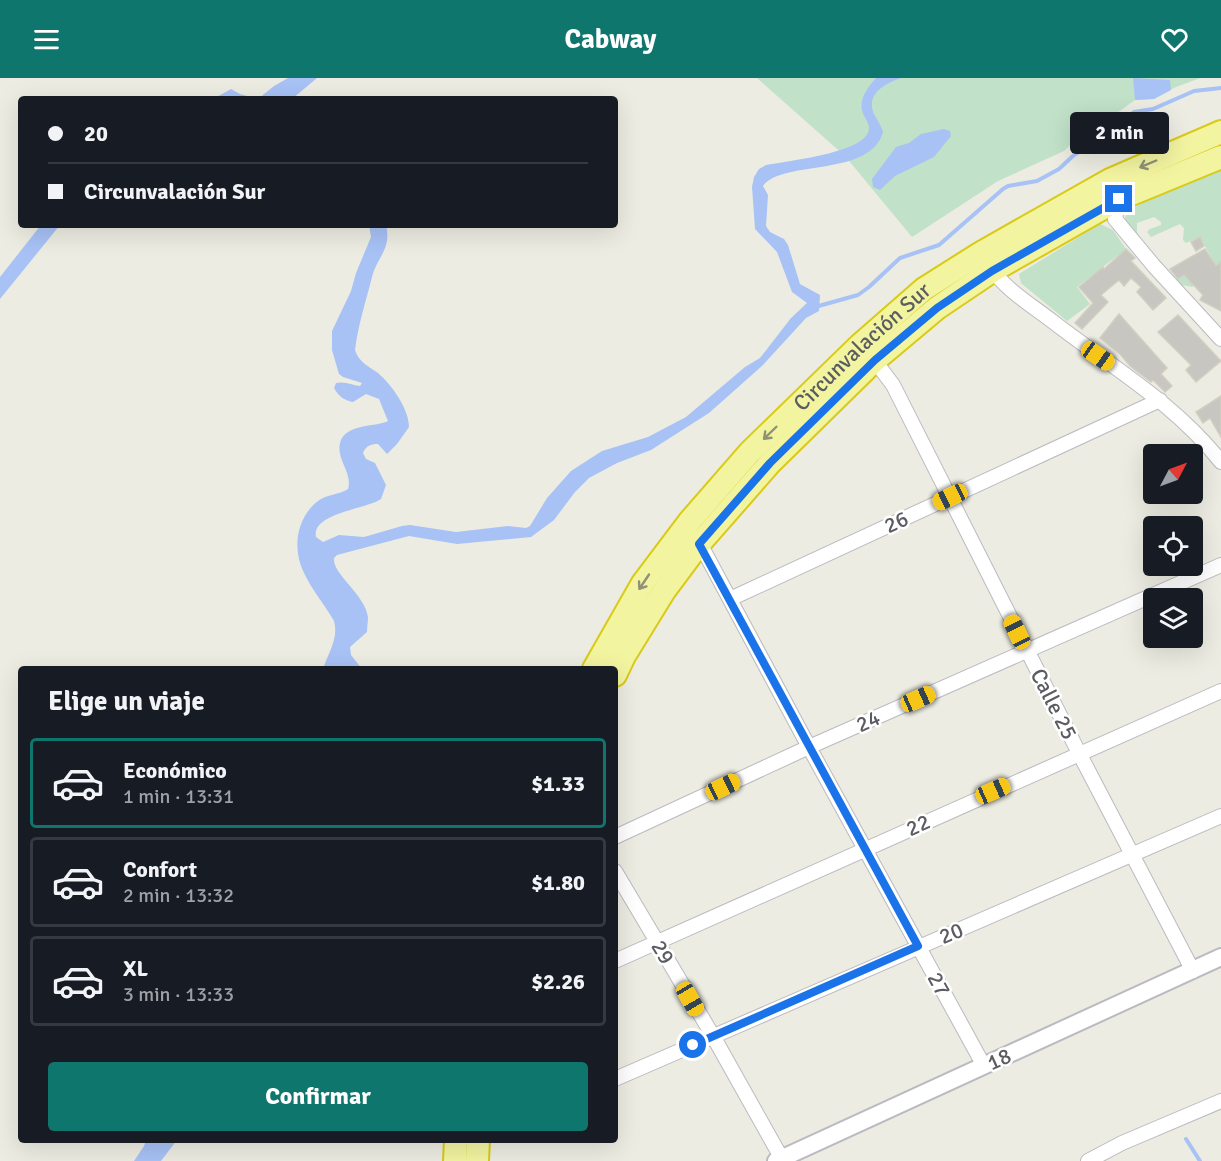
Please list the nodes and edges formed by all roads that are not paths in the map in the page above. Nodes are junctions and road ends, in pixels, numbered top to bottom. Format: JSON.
{"nodes":[{"id":1,"x":1221,"y":132,"type":"edge"},
{"id":2,"x":1221,"y":157,"type":"edge"},
{"id":3,"x":1115,"y":190,"type":"junction"},
{"id":4,"x":986,"y":262,"type":"junction"},
{"id":5,"x":1221,"y":339,"type":"edge"},
{"id":6,"x":868,"y":353,"type":"junction"},
{"id":7,"x":1160,"y":400,"type":"junction"},
{"id":8,"x":1221,"y":462,"type":"edge"},
{"id":9,"x":950,"y":497,"type":"junction"},
{"id":10,"x":689,"y":522,"type":"junction"},
{"id":11,"x":699,"y":544,"type":"junction"},
{"id":12,"x":1221,"y":565,"type":"edge"},
{"id":13,"x":730,"y":599,"type":"junction"},
{"id":14,"x":1027,"y":651,"type":"junction"},
{"id":15,"x":596,"y":666,"type":"edge"},
{"id":16,"x":618,"y":669,"type":"edge"},
{"id":17,"x":1221,"y":691,"type":"edge"},
{"id":18,"x":809,"y":747,"type":"junction"},
{"id":19,"x":1079,"y":753,"type":"junction"},
{"id":20,"x":1221,"y":816,"type":"edge"},
{"id":21,"x":618,"y":836,"type":"edge"},
{"id":22,"x":865,"y":849,"type":"junction"},
{"id":23,"x":1133,"y":856,"type":"junction"},
{"id":24,"x":618,"y":876,"type":"edge"},
{"id":25,"x":657,"y":942,"type":"junction"},
{"id":26,"x":918,"y":946,"type":"junction"},
{"id":27,"x":1221,"y":957,"type":"edge"},
{"id":28,"x":618,"y":960,"type":"edge"},
{"id":29,"x":1194,"y":971,"type":"junction"},
{"id":30,"x":713,"y":1036,"type":"junction"},
{"id":31,"x":984,"y":1066,"type":"junction"},
{"id":32,"x":618,"y":1078,"type":"edge"},
{"id":33,"x":1221,"y":1101,"type":"edge"},
{"id":34,"x":779,"y":1160,"type":"edge"},
{"id":35,"x":1088,"y":1161,"type":"edge"}],
"edges":[{"from":1,"to":3,"type":"highway","name":"Circunvalación Sur","one_way":true},
{"from":2,"to":3,"type":"highway","name":"Circunvalación Sur"},
{"from":3,"to":4,"type":"highway","name":"Circunvalación Sur"},
{"from":3,"to":5,"type":"street"},
{"from":4,"to":6,"type":"highway","name":"Circunvalación Sur"},
{"from":4,"to":7,"type":"street"},
{"from":6,"to":9,"type":"street","name":"Calle 25"},
{"from":6,"to":10,"type":"highway","name":"Circunvalación Sur","one_way":true},
{"from":6,"to":11,"type":"highway","name":"Circunvalación Sur"},
{"from":7,"to":8,"type":"street"},
{"from":7,"to":9,"type":"street","name":"26"},
{"from":9,"to":13,"type":"street","name":"26"},
{"from":9,"to":14,"type":"street","name":"Calle 25"},
{"from":10,"to":11,"type":"street","name":"27"},
{"from":10,"to":15,"type":"highway","name":"Circunvalación Sur","one_way":true},
{"from":11,"to":13,"type":"street","name":"27"},
{"from":11,"to":16,"type":"highway","name":"Circunvalación Sur"},
{"from":12,"to":14,"type":"street","name":"24"},
{"from":13,"to":18,"type":"street","name":"27"},
{"from":14,"to":18,"type":"street","name":"24"},
{"from":14,"to":19,"type":"street","name":"Calle 25"},
{"from":17,"to":19,"type":"street","name":"22"},
{"from":18,"to":21,"type":"street","name":"24"},
{"from":18,"to":22,"type":"street","name":"27"},
{"from":19,"to":22,"type":"street","name":"22"},
{"from":19,"to":23,"type":"street","name":"Calle 25"},
{"from":20,"to":23,"type":"street","name":"20"},
{"from":22,"to":25,"type":"street","name":"22"},
{"from":22,"to":26,"type":"street","name":"27"},
{"from":23,"to":26,"type":"street","name":"20"},
{"from":23,"to":29,"type":"street","name":"Calle 25"},
{"from":24,"to":25,"type":"street","name":"29"},
{"from":25,"to":28,"type":"street","name":"22"},
{"from":25,"to":30,"type":"street","name":"29"},
{"from":26,"to":30,"type":"street","name":"20"},
{"from":26,"to":31,"type":"street","name":"27"},
{"from":27,"to":29,"type":"street","name":"18"},
{"from":29,"to":31,"type":"street","name":"18"},
{"from":30,"to":32,"type":"street","name":"20"},
{"from":30,"to":34,"type":"street","name":"29"},
{"from":31,"to":34,"type":"street","name":"18"},
{"from":33,"to":35,"type":"street"}]}
